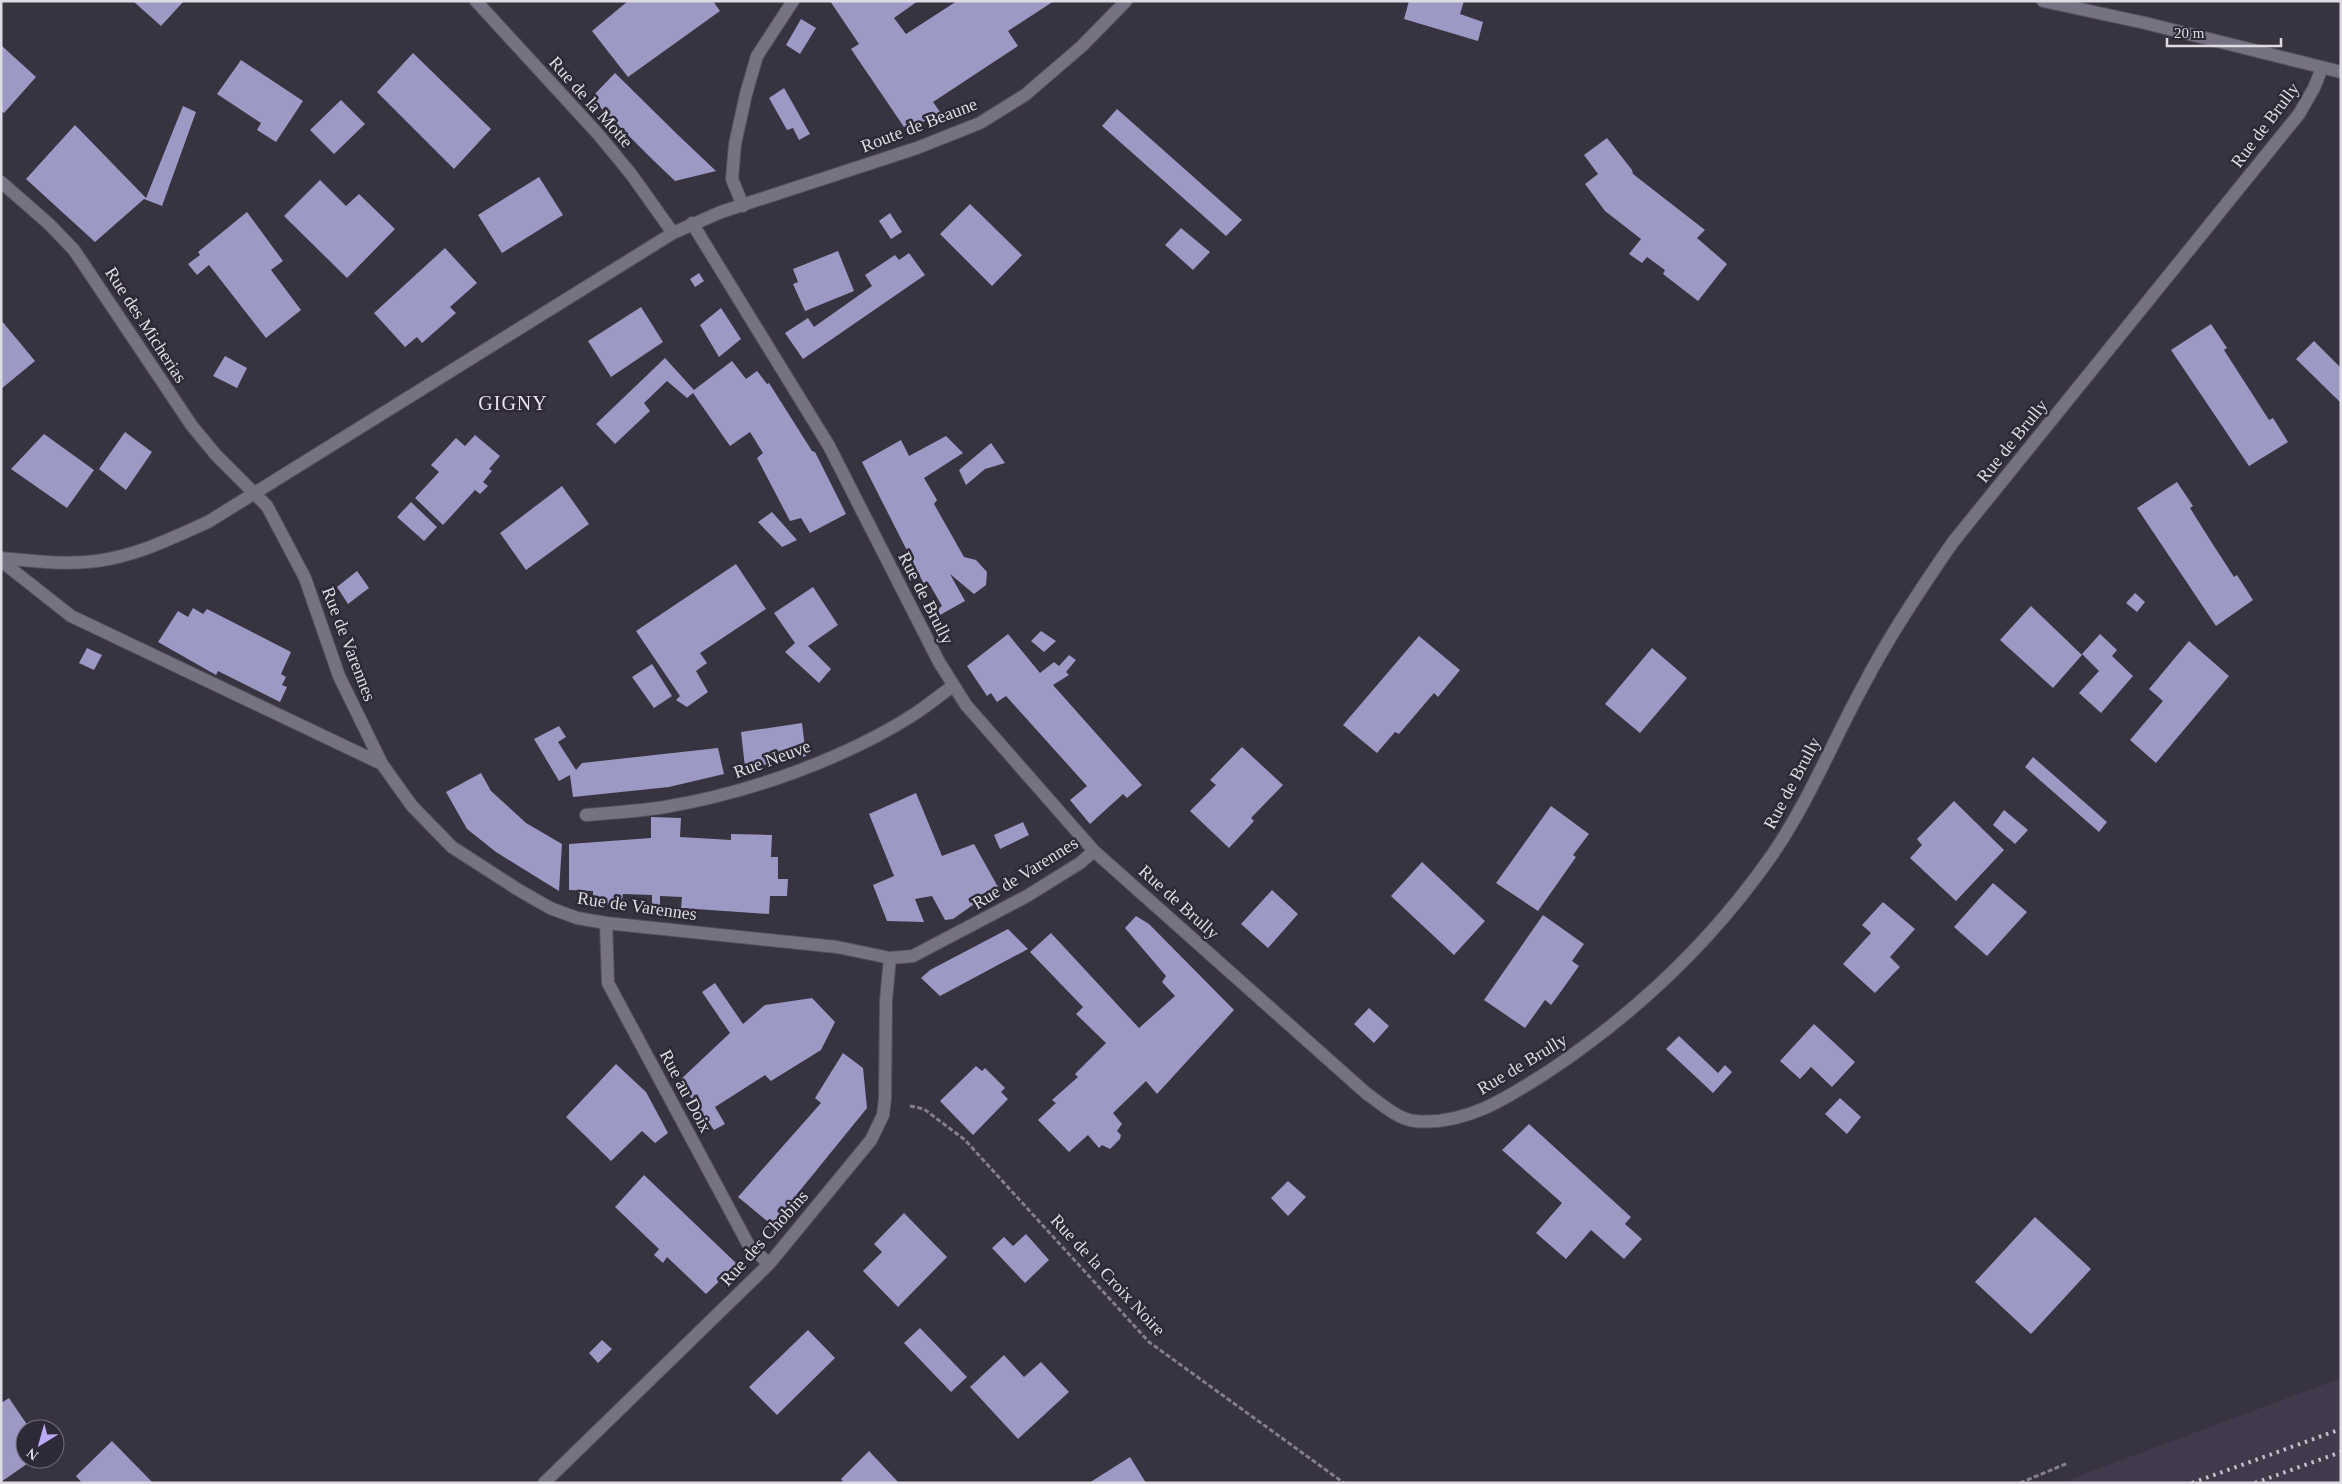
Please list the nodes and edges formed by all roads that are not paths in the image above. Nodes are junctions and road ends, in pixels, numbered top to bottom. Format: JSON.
{"nodes":[{"id":1,"x":476,"y":1,"type":"edge"},
{"id":2,"x":793,"y":1,"type":"edge"},
{"id":3,"x":1126,"y":1,"type":"edge"},
{"id":4,"x":2043,"y":1,"type":"edge"},
{"id":5,"x":2322,"y":68,"type":"junction"},
{"id":6,"x":2341,"y":72,"type":"edge"},
{"id":7,"x":1,"y":182,"type":"edge"},
{"id":8,"x":743,"y":206,"type":"junction"},
{"id":9,"x":692,"y":223,"type":"junction"},
{"id":10,"x":673,"y":233,"type":"junction"},
{"id":11,"x":254,"y":493,"type":"junction"},
{"id":12,"x":1,"y":560,"type":"edge"},
{"id":13,"x":953,"y":686,"type":"junction"},
{"id":14,"x":382,"y":764,"type":"junction"},
{"id":15,"x":586,"y":815,"type":"dead end"},
{"id":16,"x":1094,"y":851,"type":"junction"},
{"id":17,"x":606,"y":923,"type":"junction"},
{"id":18,"x":890,"y":958,"type":"junction"},
{"id":19,"x":769,"y":1264,"type":"junction"},
{"id":20,"x":544,"y":1483,"type":"edge"}],
"edges":[{"from":1,"to":10,"type":"street","name":"Rue de la Motte"},
{"from":2,"to":8,"type":"street"},
{"from":3,"to":8,"type":"street","name":"Route de Beaune"},
{"from":4,"to":5,"type":"street"},
{"from":5,"to":6,"type":"street"},
{"from":5,"to":16,"type":"street","name":"Rue de Brully"},
{"from":7,"to":11,"type":"street","name":"Rue des Micherias"},
{"from":8,"to":9,"type":"street","name":"Route de Beaune"},
{"from":9,"to":10,"type":"street","name":"Route de Beaune"},
{"from":9,"to":13,"type":"street","name":"Rue de Brully"},
{"from":10,"to":11,"type":"street","name":"Route de Beaune"},
{"from":11,"to":12,"type":"street","name":"Route de Beaune"},
{"from":11,"to":14,"type":"street","name":"Rue de Varennes"},
{"from":12,"to":14,"type":"street"},
{"from":13,"to":15,"type":"street","name":"Rue Neuve"},
{"from":13,"to":16,"type":"street","name":"Rue de Brully"},
{"from":14,"to":17,"type":"street","name":"Rue de Varennes"},
{"from":16,"to":18,"type":"street","name":"Rue de Varennes"},
{"from":17,"to":18,"type":"street","name":"Rue de Varennes"},
{"from":17,"to":19,"type":"street","name":"Rue au Doix"},
{"from":18,"to":19,"type":"street","name":"Rue des Chobins"},
{"from":19,"to":20,"type":"street","name":"Rue des Chobins"}]}
